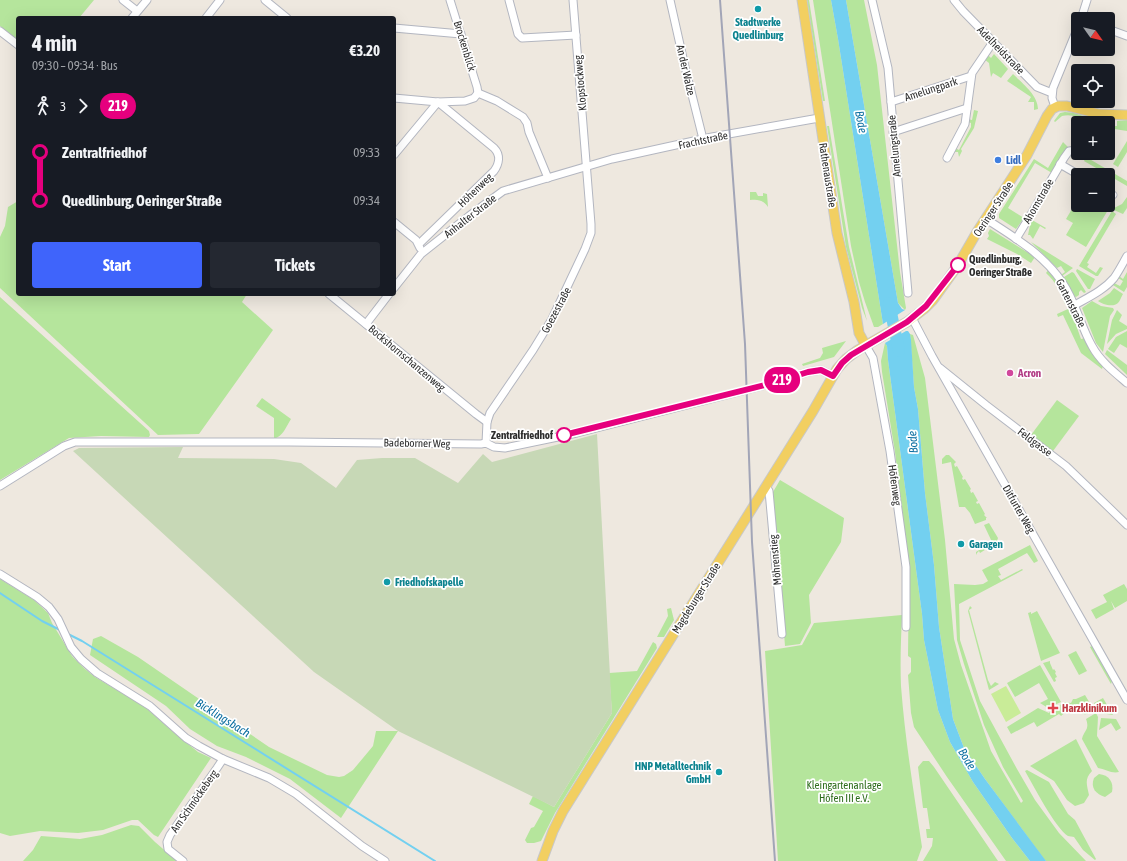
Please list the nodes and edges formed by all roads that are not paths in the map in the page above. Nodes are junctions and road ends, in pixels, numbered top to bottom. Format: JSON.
{"nodes":[{"id":1,"x":123,"y":0,"type":"edge"},
{"id":2,"x":147,"y":0,"type":"edge"},
{"id":3,"x":220,"y":0,"type":"edge"},
{"id":4,"x":265,"y":0,"type":"edge"},
{"id":5,"x":450,"y":0,"type":"edge"},
{"id":6,"x":508,"y":0,"type":"edge"},
{"id":7,"x":574,"y":0,"type":"edge"},
{"id":8,"x":670,"y":0,"type":"edge"},
{"id":9,"x":802,"y":0,"type":"edge"},
{"id":10,"x":872,"y":0,"type":"edge"},
{"id":11,"x":954,"y":0,"type":"edge"},
{"id":12,"x":1087,"y":0,"type":"edge"},
{"id":13,"x":137,"y":11,"type":"junction"},
{"id":14,"x":1084,"y":12,"type":"edge"},
{"id":15,"x":133,"y":16,"type":"edge"},
{"id":16,"x":208,"y":16,"type":"edge"},
{"id":17,"x":285,"y":16,"type":"edge"},
{"id":18,"x":396,"y":28,"type":"edge"},
{"id":19,"x":0,"y":31,"type":"edge"},
{"id":20,"x":1115,"y":32,"type":"edge"},
{"id":21,"x":461,"y":34,"type":"junction"},
{"id":22,"x":576,"y":34,"type":"junction"},
{"id":23,"x":1127,"y":36,"type":"edge"},
{"id":24,"x":993,"y":42,"type":"junction"},
{"id":25,"x":16,"y":43,"type":"edge"},
{"id":26,"x":1071,"y":45,"type":"edge"},
{"id":27,"x":971,"y":76,"type":"junction"},
{"id":28,"x":478,"y":93,"type":"junction"},
{"id":29,"x":1052,"y":93,"type":"junction"},
{"id":30,"x":396,"y":98,"type":"edge"},
{"id":31,"x":438,"y":102,"type":"junction"},
{"id":32,"x":891,"y":102,"type":"junction"},
{"id":33,"x":1055,"y":107,"type":"junction"},
{"id":34,"x":967,"y":108,"type":"junction"},
{"id":35,"x":1127,"y":115,"type":"edge"},
{"id":36,"x":819,"y":118,"type":"junction"},
{"id":37,"x":893,"y":132,"type":"junction"},
{"id":38,"x":703,"y":139,"type":"junction"},
{"id":39,"x":1071,"y":151,"type":"edge"},
{"id":40,"x":396,"y":153,"type":"edge"},
{"id":41,"x":947,"y":158,"type":"dead end"},
{"id":42,"x":1060,"y":164,"type":"junction"},
{"id":43,"x":587,"y":166,"type":"junction"},
{"id":44,"x":1071,"y":170,"type":"edge"},
{"id":45,"x":548,"y":178,"type":"junction"},
{"id":46,"x":986,"y":219,"type":"junction"},
{"id":47,"x":396,"y":224,"type":"edge"},
{"id":48,"x":1016,"y":238,"type":"junction"},
{"id":49,"x":419,"y":244,"type":"junction"},
{"id":50,"x":421,"y":254,"type":"junction"},
{"id":51,"x":1127,"y":256,"type":"edge"},
{"id":52,"x":396,"y":285,"type":"edge"},
{"id":53,"x":908,"y":293,"type":"dead end"},
{"id":54,"x":331,"y":296,"type":"edge"},
{"id":55,"x":387,"y":296,"type":"edge"},
{"id":56,"x":1075,"y":305,"type":"junction"},
{"id":57,"x":909,"y":320,"type":"junction"},
{"id":58,"x":366,"y":324,"type":"junction"},
{"id":59,"x":882,"y":337,"type":"joint"},
{"id":60,"x":866,"y":346,"type":"junction"},
{"id":61,"x":937,"y":365,"type":"junction"},
{"id":62,"x":833,"y":376,"type":"junction"},
{"id":63,"x":1127,"y":383,"type":"edge"},
{"id":64,"x":487,"y":422,"type":"junction"},
{"id":65,"x":486,"y":443,"type":"junction"},
{"id":66,"x":0,"y":486,"type":"edge"},
{"id":67,"x":766,"y":486,"type":"junction"},
{"id":68,"x":1127,"y":525,"type":"edge"},
{"id":69,"x":0,"y":574,"type":"edge"},
{"id":70,"x":906,"y":627,"type":"dead end"},
{"id":71,"x":782,"y":634,"type":"dead end"},
{"id":72,"x":1127,"y":700,"type":"edge"},
{"id":73,"x":222,"y":759,"type":"junction"},
{"id":74,"x":183,"y":861,"type":"edge"},
{"id":75,"x":385,"y":861,"type":"edge"},
{"id":76,"x":542,"y":861,"type":"edge"}],
"edges":[{"from":1,"to":13,"type":"street"},
{"from":2,"to":13,"type":"street"},
{"from":3,"to":16,"type":"street"},
{"from":4,"to":17,"type":"street"},
{"from":5,"to":21,"type":"street","name":"Brockenblick"},
{"from":6,"to":22,"type":"street"},
{"from":7,"to":22,"type":"street","name":"Klopstockweg"},
{"from":8,"to":38,"type":"street","name":"An der Walze"},
{"from":9,"to":36,"type":"main road","name":"Rathenaustraße"},
{"from":10,"to":32,"type":"street","name":"Amelungstraße"},
{"from":11,"to":24,"type":"street","name":"Adelheidstraße"},
{"from":12,"to":14,"type":"street"},
{"from":13,"to":15,"type":"street"},
{"from":18,"to":21,"type":"street"},
{"from":19,"to":25,"type":"street"},
{"from":20,"to":23,"type":"street"},
{"from":21,"to":28,"type":"street","name":"Brockenblick"},
{"from":22,"to":43,"type":"street","name":"Klopstockweg"},
{"from":24,"to":27,"type":"street","name":"Amelungpark"},
{"from":24,"to":29,"type":"street","name":"Adelheidstraße"},
{"from":26,"to":29,"type":"street"},
{"from":27,"to":32,"type":"street","name":"Amelungpark"},
{"from":27,"to":34,"type":"street","name":"Amelungpark"},
{"from":28,"to":31,"type":"street"},
{"from":28,"to":45,"type":"street"},
{"from":29,"to":33,"type":"street"},
{"from":30,"to":31,"type":"street"},
{"from":31,"to":40,"type":"street"},
{"from":31,"to":49,"type":"street","name":"Höhenweg"},
{"from":32,"to":37,"type":"street","name":"Amelungstraße"},
{"from":33,"to":35,"type":"main road"},
{"from":33,"to":46,"type":"main road","name":"Oeringer Straße"},
{"from":34,"to":37,"type":"street"},
{"from":34,"to":41,"type":"street","name":"Amelungpark"},
{"from":36,"to":38,"type":"street","name":"Frachtstraße"},
{"from":36,"to":60,"type":"main road","name":"Rathenaustraße"},
{"from":37,"to":53,"type":"street","name":"Amelungstraße"},
{"from":38,"to":43,"type":"street","name":"Frachtstraße"},
{"from":39,"to":42,"type":"street","name":"Ahornstraße"},
{"from":42,"to":44,"type":"street"},
{"from":42,"to":48,"type":"street","name":"Ahornstraße"},
{"from":43,"to":45,"type":"street","name":"Anhalter Straße"},
{"from":43,"to":64,"type":"street","name":"Goezestraße"},
{"from":45,"to":50,"type":"street","name":"Anhalter Straße"},
{"from":46,"to":48,"type":"street","name":"Gartenstraße"},
{"from":46,"to":57,"type":"main road","name":"Oeringer Straße"},
{"from":47,"to":49,"type":"street"},
{"from":48,"to":56,"type":"street","name":"Gartenstraße"},
{"from":49,"to":50,"type":"street"},
{"from":50,"to":52,"type":"street","name":"Anhalter Straße"},
{"from":51,"to":56,"type":"street"},
{"from":54,"to":58,"type":"street","name":"Bockshornschanzenweg"},
{"from":55,"to":58,"type":"street"},
{"from":56,"to":63,"type":"street","name":"Gartenstraße"},
{"from":57,"to":59,"type":"main road","name":"Oeringer Straße"},
{"from":57,"to":61,"type":"street","name":"Ditfurter Weg"},
{"from":58,"to":64,"type":"street","name":"Bockshornschanzenweg"},
{"from":59,"to":60,"type":"main road","name":"Magdeburger Straße"},
{"from":60,"to":62,"type":"main road","name":"Magdeburger Straße"},
{"from":60,"to":70,"type":"street","name":"Höfenweg"},
{"from":61,"to":68,"type":"street","name":"Feldgasse"},
{"from":61,"to":72,"type":"street","name":"Ditfurter Weg"},
{"from":62,"to":65,"type":"street","name":"Badeborner Weg"},
{"from":62,"to":67,"type":"main road","name":"Magdeburger Straße"},
{"from":64,"to":65,"type":"street","name":"Goezestraße"},
{"from":65,"to":66,"type":"street","name":"Badeborner Weg"},
{"from":67,"to":71,"type":"street","name":"Möhrenstieg"},
{"from":67,"to":76,"type":"main road","name":"Magdeburger Straße"},
{"from":69,"to":73,"type":"street"},
{"from":73,"to":74,"type":"street","name":"Am Schmöckeberg"},
{"from":73,"to":75,"type":"street"}]}
